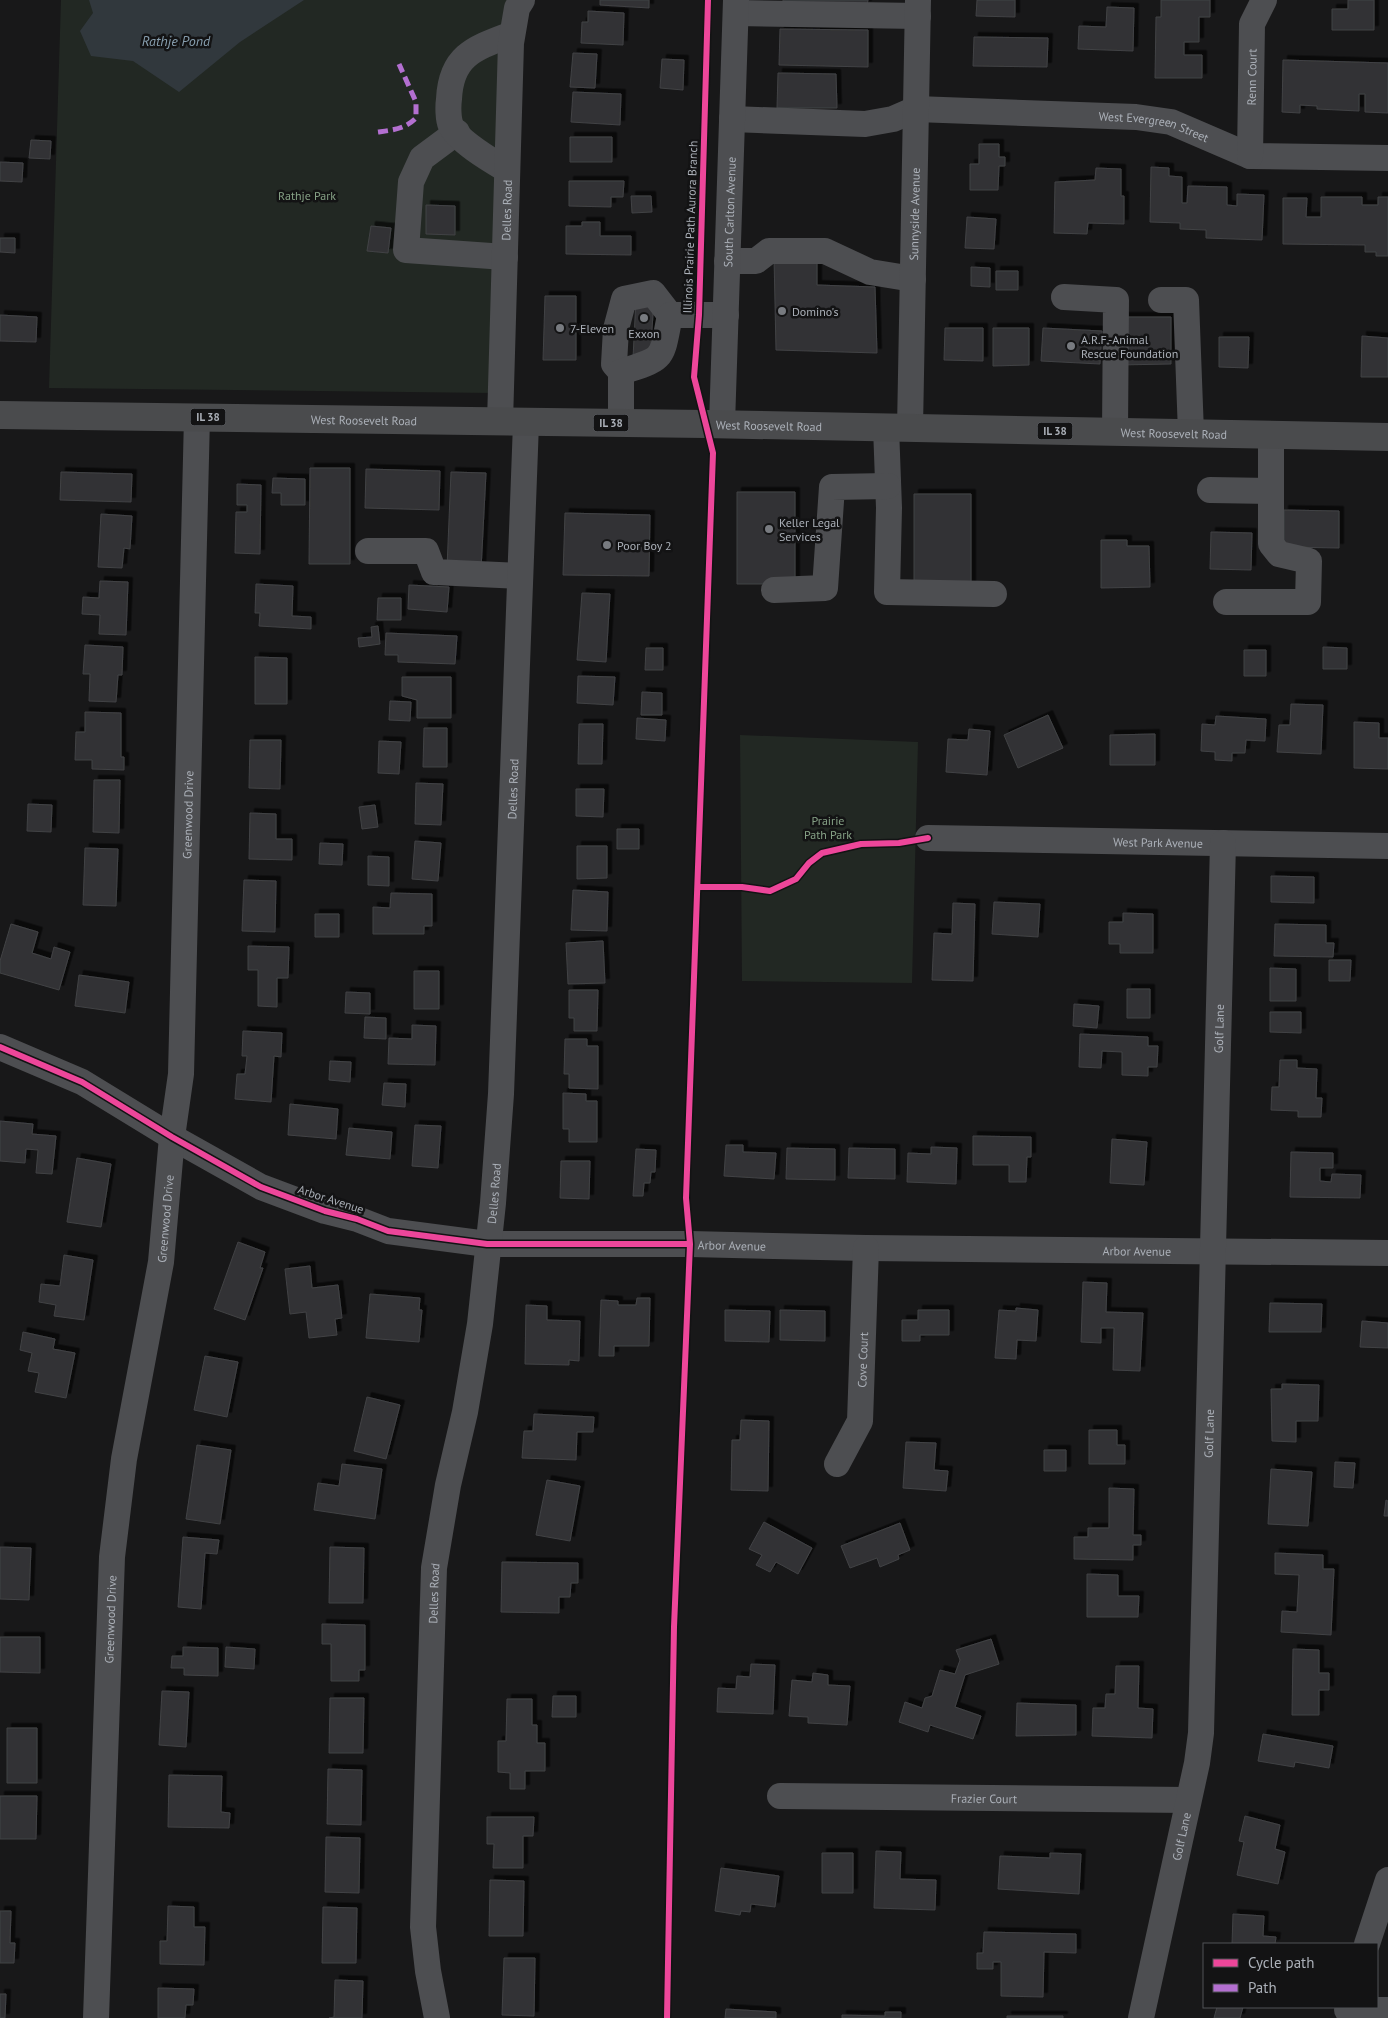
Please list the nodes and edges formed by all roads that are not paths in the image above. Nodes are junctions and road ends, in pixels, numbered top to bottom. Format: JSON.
{"nodes":[{"id":1,"x":522,"y":0,"type":"edge"},
{"id":2,"x":1264,"y":0,"type":"edge"},
{"id":3,"x":736,"y":7,"type":"edge"},
{"id":4,"x":918,"y":8,"type":"edge"},
{"id":5,"x":512,"y":34,"type":"junction"},
{"id":6,"x":916,"y":109,"type":"junction"},
{"id":7,"x":732,"y":119,"type":"junction"},
{"id":8,"x":457,"y":132,"type":"junction"},
{"id":9,"x":1250,"y":156,"type":"junction"},
{"id":10,"x":1388,"y":158,"type":"edge"},
{"id":11,"x":507,"y":170,"type":"junction"},
{"id":12,"x":505,"y":257,"type":"junction"},
{"id":13,"x":728,"y":261,"type":"junction"},
{"id":14,"x":913,"y":279,"type":"junction"},
{"id":15,"x":1064,"y":297,"type":"dead end"},
{"id":16,"x":1161,"y":300,"type":"dead end"},
{"id":17,"x":670,"y":315,"type":"junction"},
{"id":18,"x":726,"y":315,"type":"junction"},
{"id":19,"x":621,"y":372,"type":"junction"},
{"id":20,"x":0,"y":415,"type":"edge"},
{"id":21,"x":197,"y":417,"type":"junction"},
{"id":22,"x":513,"y":422,"type":"junction"},
{"id":23,"x":621,"y":423,"type":"junction"},
{"id":24,"x":722,"y":424,"type":"junction"},
{"id":25,"x":898,"y":428,"type":"junction"},
{"id":26,"x":1115,"y":432,"type":"junction"},
{"id":27,"x":1191,"y":433,"type":"junction"},
{"id":28,"x":1271,"y":434,"type":"junction"},
{"id":29,"x":1388,"y":437,"type":"edge"},
{"id":30,"x":888,"y":486,"type":"junction"},
{"id":31,"x":1210,"y":490,"type":"dead end"},
{"id":32,"x":1271,"y":491,"type":"junction"},
{"id":33,"x":368,"y":551,"type":"dead end"},
{"id":34,"x":520,"y":576,"type":"junction"},
{"id":35,"x":774,"y":590,"type":"dead end"},
{"id":36,"x":994,"y":594,"type":"dead end"},
{"id":37,"x":1226,"y":602,"type":"dead end"},
{"id":38,"x":928,"y":838,"type":"dead end"},
{"id":39,"x":1223,"y":842,"type":"junction"},
{"id":40,"x":1388,"y":846,"type":"edge"},
{"id":41,"x":0,"y":1047,"type":"edge"},
{"id":42,"x":172,"y":1136,"type":"junction"},
{"id":43,"x":487,"y":1244,"type":"junction"},
{"id":44,"x":866,"y":1248,"type":"junction"},
{"id":45,"x":1214,"y":1252,"type":"junction"},
{"id":46,"x":1388,"y":1253,"type":"edge"},
{"id":47,"x":837,"y":1464,"type":"dead end"},
{"id":48,"x":780,"y":1796,"type":"dead end"},
{"id":49,"x":1188,"y":1800,"type":"junction"},
{"id":50,"x":1388,"y":1880,"type":"edge"},
{"id":51,"x":1368,"y":1943,"type":"edge"},
{"id":52,"x":1388,"y":2010,"type":"edge"},
{"id":53,"x":1346,"y":2011,"type":"edge"},
{"id":54,"x":96,"y":2018,"type":"edge"},
{"id":55,"x":437,"y":2018,"type":"edge"},
{"id":56,"x":1140,"y":2018,"type":"edge"}],
"edges":[{"from":1,"to":5,"type":"street","name":"Delles Road"},
{"from":2,"to":9,"type":"street","name":"Renn Court"},
{"from":3,"to":4,"type":"street"},
{"from":3,"to":7,"type":"street","name":"South Carlton Avenue"},
{"from":4,"to":6,"type":"street","name":"Sunnyside Avenue"},
{"from":5,"to":8,"type":"street"},
{"from":5,"to":11,"type":"street","name":"Delles Road"},
{"from":6,"to":7,"type":"street"},
{"from":6,"to":9,"type":"street","name":"West Evergreen Street"},
{"from":6,"to":14,"type":"street","name":"Sunnyside Avenue"},
{"from":7,"to":13,"type":"street","name":"South Carlton Avenue"},
{"from":8,"to":11,"type":"street"},
{"from":8,"to":12,"type":"street"},
{"from":9,"to":10,"type":"street","name":"West Evergreen Street"},
{"from":11,"to":12,"type":"street","name":"Delles Road"},
{"from":12,"to":22,"type":"street","name":"Delles Road"},
{"from":13,"to":14,"type":"street"},
{"from":13,"to":18,"type":"street","name":"South Carlton Avenue"},
{"from":14,"to":25,"type":"street","name":"Sunnyside Avenue"},
{"from":15,"to":26,"type":"street"},
{"from":16,"to":27,"type":"street"},
{"from":17,"to":18,"type":"street"},
{"from":17,"to":19,"type":"street"},
{"from":17,"to":19,"type":"street"},
{"from":18,"to":24,"type":"street","name":"South Carlton Avenue"},
{"from":19,"to":23,"type":"street"},
{"from":20,"to":21,"type":"main road","name":"West Roosevelt Road","number":"IL 38"},
{"from":21,"to":22,"type":"main road","name":"West Roosevelt Road","number":"IL 38"},
{"from":21,"to":42,"type":"street","name":"Greenwood Drive"},
{"from":22,"to":23,"type":"main road","name":"West Roosevelt Road","number":"IL 38"},
{"from":22,"to":34,"type":"street","name":"Delles Road"},
{"from":23,"to":24,"type":"main road","name":"West Roosevelt Road","number":"IL 38"},
{"from":24,"to":25,"type":"main road","name":"West Roosevelt Road","number":"IL 38"},
{"from":25,"to":26,"type":"main road","name":"West Roosevelt Road","number":"IL 38"},
{"from":25,"to":30,"type":"street","name":"Sunnyside Avenue"},
{"from":26,"to":27,"type":"main road","name":"West Roosevelt Road","number":"IL 38"},
{"from":27,"to":28,"type":"main road","name":"West Roosevelt Road","number":"IL 38"},
{"from":28,"to":29,"type":"main road","name":"West Roosevelt Road","number":"IL 38"},
{"from":28,"to":32,"type":"street"},
{"from":30,"to":35,"type":"street"},
{"from":30,"to":36,"type":"street","name":"Sunnyside Avenue"},
{"from":31,"to":32,"type":"street"},
{"from":32,"to":37,"type":"street"},
{"from":33,"to":34,"type":"street"},
{"from":34,"to":43,"type":"street","name":"Delles Road"},
{"from":38,"to":39,"type":"street","name":"West Park Avenue"},
{"from":39,"to":40,"type":"street","name":"West Park Avenue"},
{"from":39,"to":45,"type":"street","name":"Golf Lane"},
{"from":41,"to":42,"type":"street","name":"Arbor Avenue"},
{"from":42,"to":43,"type":"street","name":"Arbor Avenue"},
{"from":42,"to":54,"type":"street","name":"Greenwood Drive"},
{"from":43,"to":44,"type":"street","name":"Arbor Avenue"},
{"from":43,"to":55,"type":"street","name":"Delles Road"},
{"from":44,"to":45,"type":"street","name":"Arbor Avenue"},
{"from":44,"to":47,"type":"street","name":"Cove Court"},
{"from":45,"to":46,"type":"street","name":"Arbor Avenue"},
{"from":45,"to":49,"type":"street","name":"Golf Lane"},
{"from":48,"to":49,"type":"street","name":"Frazier Court"},
{"from":49,"to":56,"type":"street","name":"Golf Lane"},
{"from":50,"to":51,"type":"street"},
{"from":52,"to":53,"type":"street"}]}
